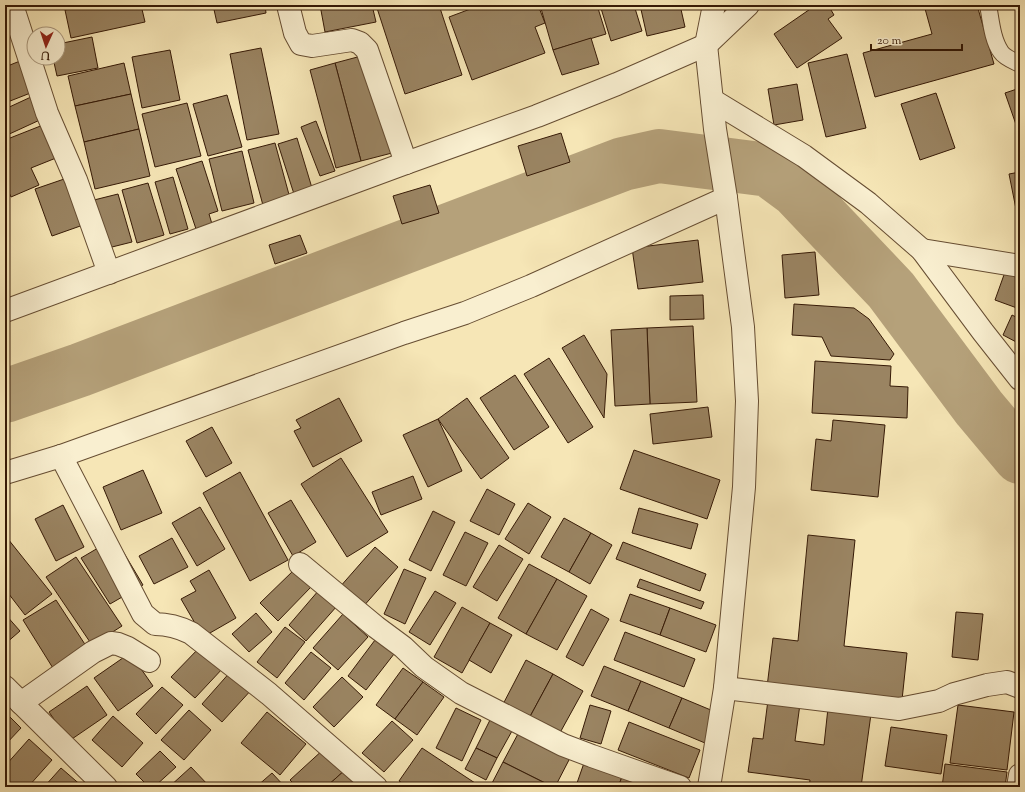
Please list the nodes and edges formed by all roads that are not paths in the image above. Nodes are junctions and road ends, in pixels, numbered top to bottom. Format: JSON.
{"nodes":[{"id":1,"x":12,"y":5,"type":"edge"},
{"id":2,"x":288,"y":5,"type":"edge"},
{"id":3,"x":714,"y":5,"type":"edge"},
{"id":4,"x":748,"y":5,"type":"edge"},
{"id":5,"x":988,"y":5,"type":"edge"},
{"id":6,"x":706,"y":45,"type":"junction"},
{"id":7,"x":1020,"y":64,"type":"edge"},
{"id":8,"x":712,"y":100,"type":"junction"},
{"id":9,"x":406,"y":163,"type":"junction"},
{"id":10,"x":725,"y":191,"type":"junction"},
{"id":11,"x":922,"y":250,"type":"junction"},
{"id":12,"x":1020,"y":266,"type":"edge"},
{"id":13,"x":109,"y":272,"type":"junction"},
{"id":14,"x":5,"y":311,"type":"edge"},
{"id":15,"x":1020,"y":380,"type":"edge"},
{"id":16,"x":61,"y":456,"type":"junction"},
{"id":17,"x":5,"y":473,"type":"edge"},
{"id":18,"x":300,"y":564,"type":"dead end"},
{"id":19,"x":149,"y":661,"type":"dead end"},
{"id":20,"x":5,"y":687,"type":"edge"},
{"id":21,"x":1020,"y":687,"type":"edge"},
{"id":22,"x":725,"y":688,"type":"junction"},
{"id":23,"x":21,"y":703,"type":"junction"},
{"id":24,"x":1020,"y":775,"type":"edge"},
{"id":25,"x":106,"y":787,"type":"edge"},
{"id":26,"x":376,"y":787,"type":"edge"},
{"id":27,"x":680,"y":787,"type":"edge"},
{"id":28,"x":709,"y":787,"type":"edge"},
{"id":29,"x":1018,"y":787,"type":"edge"}],
"edges":[{"from":1,"to":13,"type":"street"},
{"from":2,"to":9,"type":"street"},
{"from":3,"to":6,"type":"street"},
{"from":4,"to":6,"type":"street"},
{"from":5,"to":7,"type":"lane"},
{"from":6,"to":8,"type":"street"},
{"from":6,"to":9,"type":"street"},
{"from":8,"to":10,"type":"street"},
{"from":8,"to":11,"type":"street"},
{"from":9,"to":13,"type":"street"},
{"from":10,"to":16,"type":"street"},
{"from":10,"to":22,"type":"street"},
{"from":11,"to":12,"type":"street"},
{"from":11,"to":15,"type":"street"},
{"from":13,"to":14,"type":"street"},
{"from":16,"to":17,"type":"street"},
{"from":16,"to":26,"type":"street"},
{"from":18,"to":27,"type":"street"},
{"from":19,"to":23,"type":"street"},
{"from":20,"to":23,"type":"street"},
{"from":21,"to":22,"type":"street"},
{"from":22,"to":28,"type":"street"},
{"from":23,"to":25,"type":"street"},
{"from":24,"to":29,"type":"street"}]}
